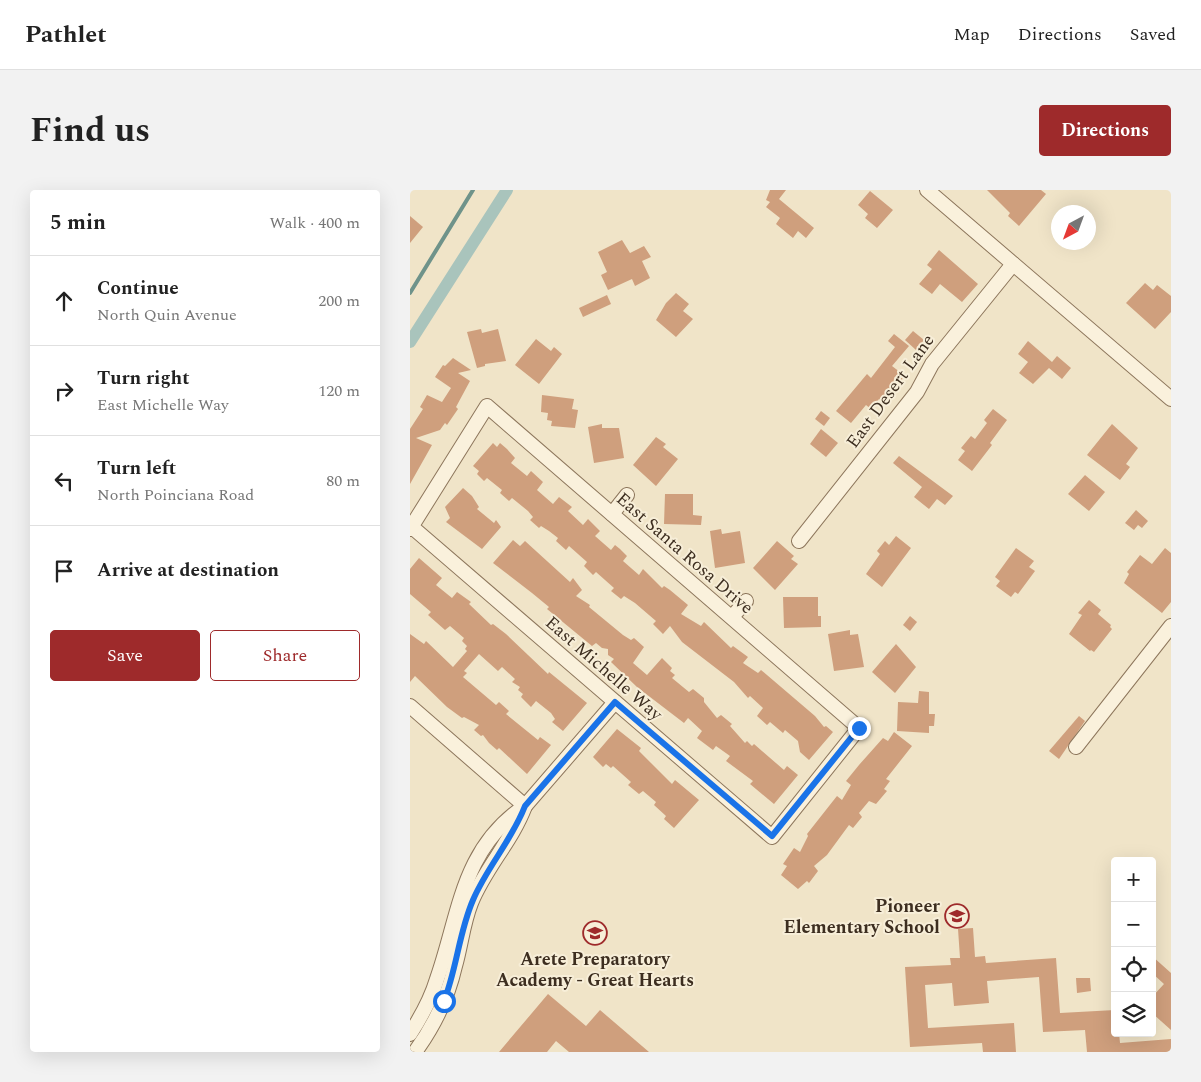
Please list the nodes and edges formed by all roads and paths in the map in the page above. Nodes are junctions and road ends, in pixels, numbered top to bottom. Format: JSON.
{"nodes":[{"id":1,"x":927,"y":190,"type":"edge"},
{"id":2,"x":1013,"y":264,"type":"junction"},
{"id":3,"x":1171,"y":398,"type":"edge"},
{"id":4,"x":627,"y":495,"type":"dead end"},
{"id":5,"x":612,"y":514,"type":"junction"},
{"id":6,"x":411,"y":528,"type":"edge"},
{"id":7,"x":799,"y":541,"type":"dead end"},
{"id":8,"x":746,"y":600,"type":"dead end"},
{"id":9,"x":732,"y":617,"type":"junction"},
{"id":10,"x":1171,"y":626,"type":"edge"},
{"id":11,"x":615,"y":702,"type":"junction"},
{"id":12,"x":410,"y":706,"type":"edge"},
{"id":13,"x":1076,"y":747,"type":"dead end"},
{"id":14,"x":525,"y":806,"type":"junction"},
{"id":15,"x":772,"y":836,"type":"joint"},
{"id":16,"x":410,"y":1034,"type":"edge"},
{"id":17,"x":415,"y":1052,"type":"edge"}],
"edges":[{"from":1,"to":2,"type":"street"},
{"from":2,"to":3,"type":"street"},
{"from":2,"to":7,"type":"street","name":"East Desert Lane"},
{"from":4,"to":5,"type":"street"},
{"from":5,"to":6,"type":"street","name":"East Santa Rosa Drive"},
{"from":5,"to":9,"type":"street","name":"East Santa Rosa Drive"},
{"from":6,"to":11,"type":"street","name":"East Michelle Way"},
{"from":8,"to":9,"type":"street"},
{"from":9,"to":15,"type":"street","name":"East Santa Rosa Drive"},
{"from":10,"to":13,"type":"street"},
{"from":11,"to":14,"type":"street"},
{"from":11,"to":15,"type":"street","name":"East Michelle Way"},
{"from":12,"to":14,"type":"street"},
{"from":14,"to":16,"type":"street"},
{"from":14,"to":17,"type":"street"}]}
